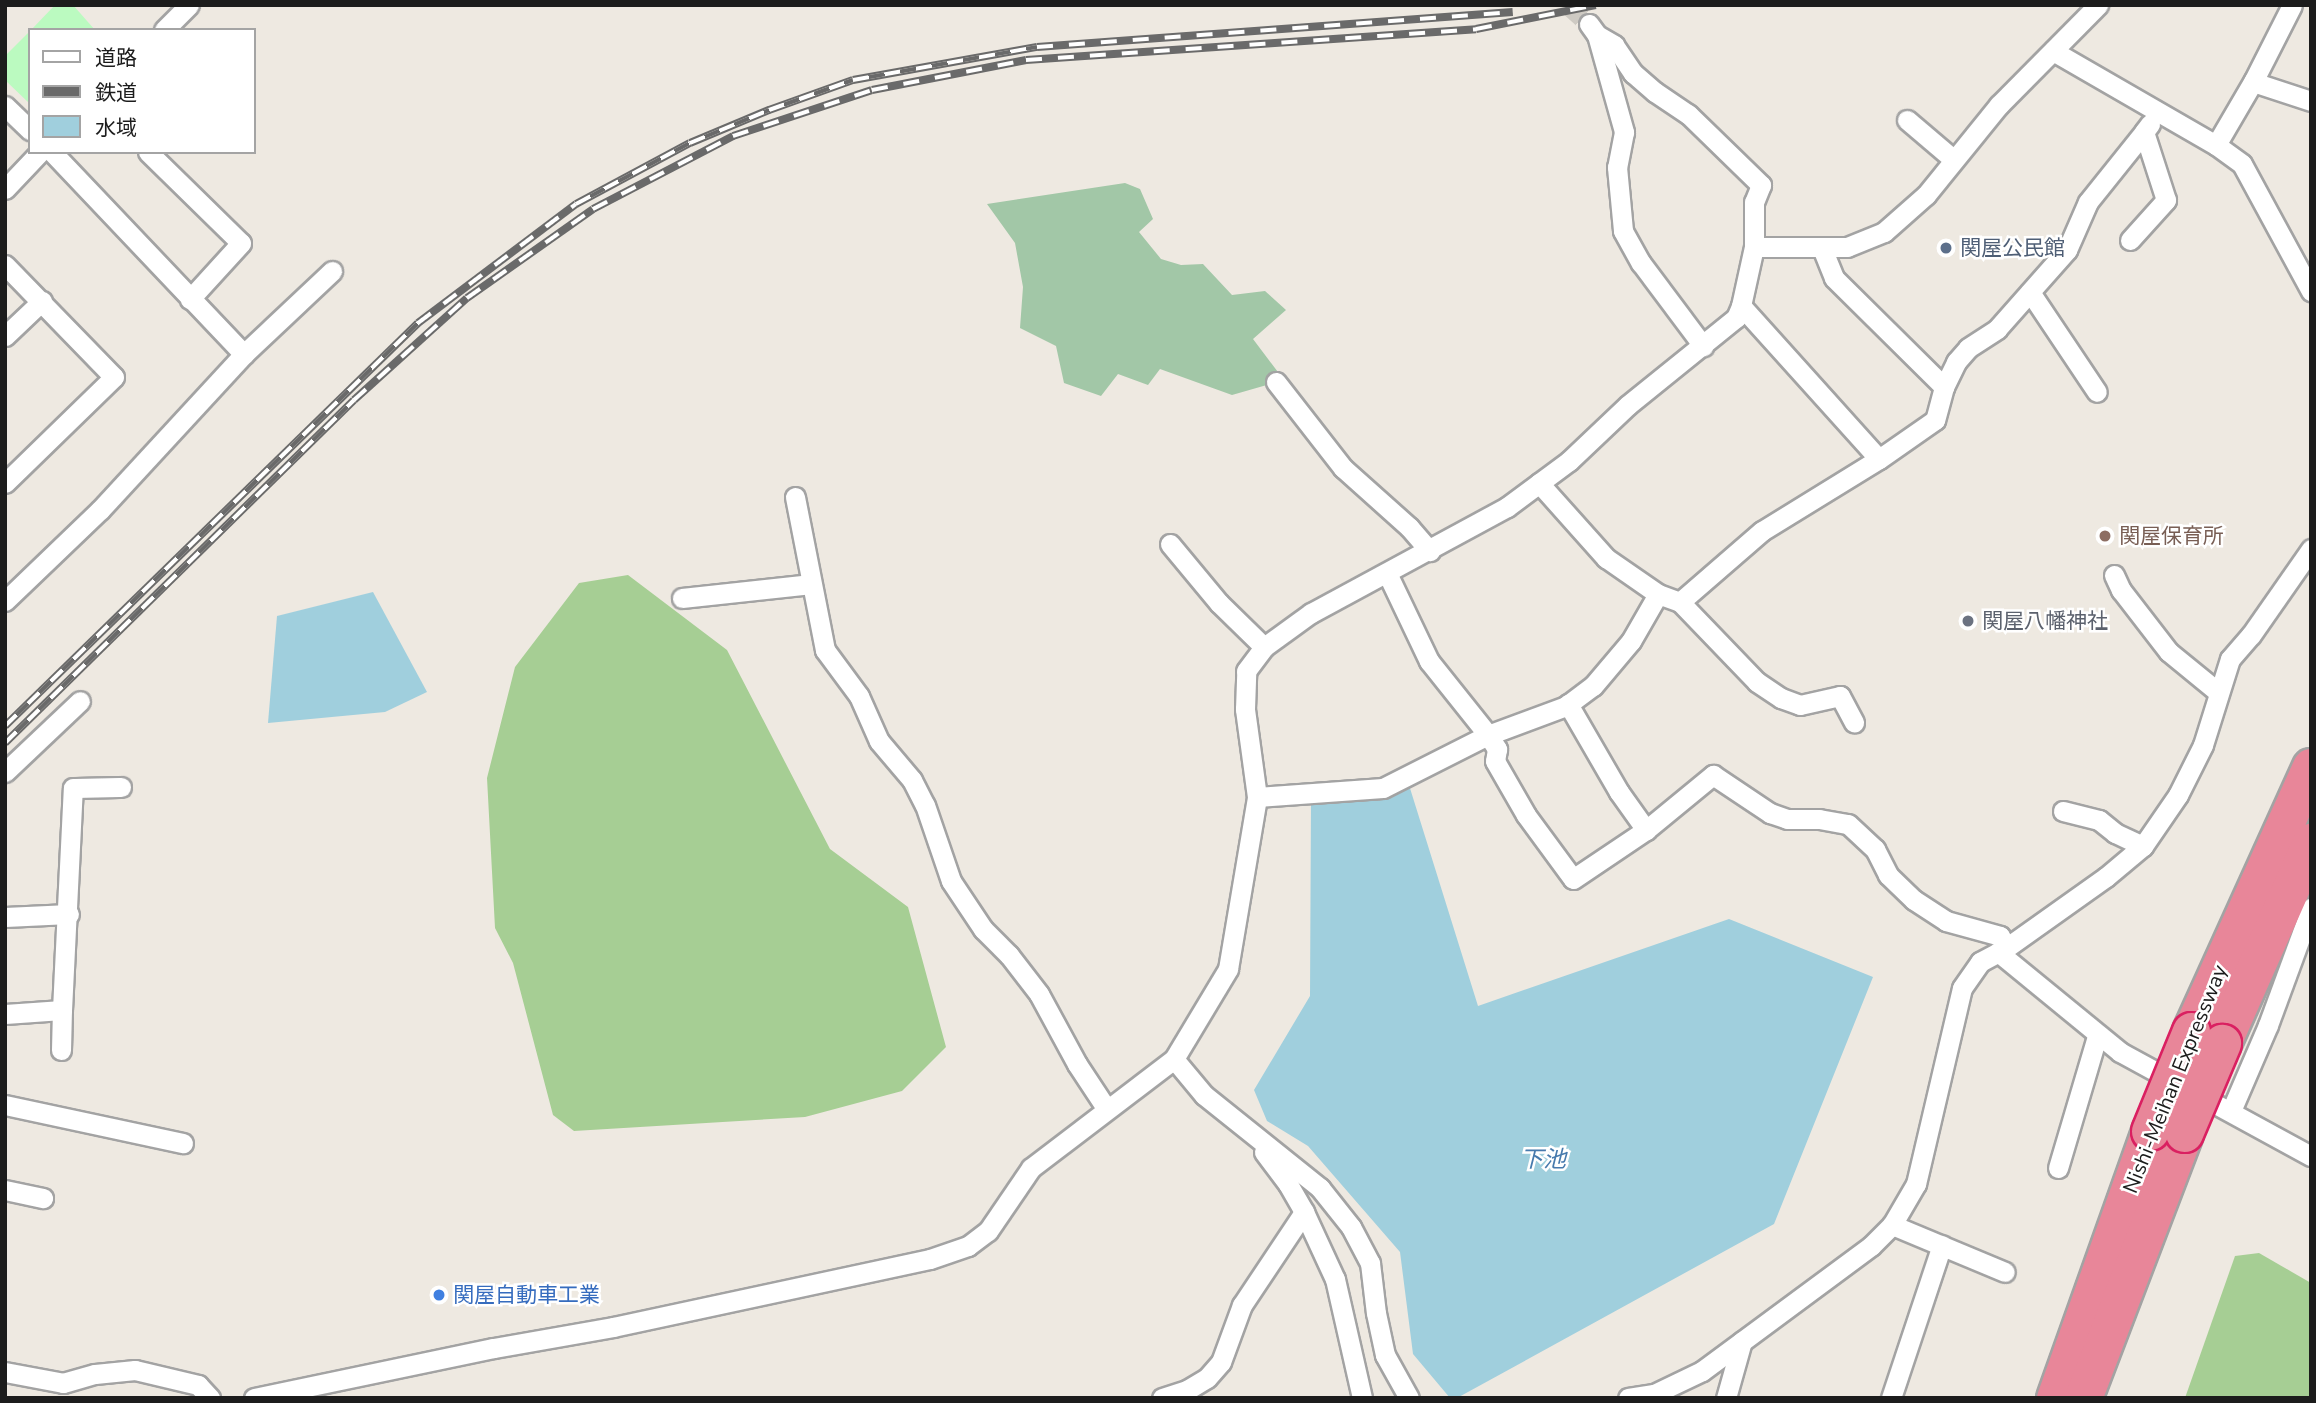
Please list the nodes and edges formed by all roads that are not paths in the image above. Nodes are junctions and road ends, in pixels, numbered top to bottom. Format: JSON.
{"nodes":[{"id":1,"x":189,"y":5,"type":"edge"},
{"id":2,"x":2098,"y":5,"type":"edge"},
{"id":3,"x":2292,"y":5,"type":"edge"},
{"id":4,"x":166,"y":28,"type":"edge"},
{"id":5,"x":2053,"y":51,"type":"junction"},
{"id":6,"x":2253,"y":82,"type":"junction"},
{"id":7,"x":2311,"y":101,"type":"edge"},
{"id":8,"x":5,"y":106,"type":"edge"},
{"id":9,"x":2159,"y":111,"type":"junction"},
{"id":10,"x":1908,"y":120,"type":"dead end"},
{"id":11,"x":28,"y":128,"type":"edge"},
{"id":12,"x":2144,"y":132,"type":"junction"},
{"id":13,"x":2216,"y":145,"type":"junction"},
{"id":14,"x":38,"y":154,"type":"edge"},
{"id":15,"x":54,"y":154,"type":"edge"},
{"id":16,"x":150,"y":154,"type":"edge"},
{"id":17,"x":1953,"y":159,"type":"junction"},
{"id":18,"x":5,"y":188,"type":"edge"},
{"id":19,"x":2130,"y":240,"type":"dead end"},
{"id":20,"x":1754,"y":247,"type":"junction"},
{"id":21,"x":1822,"y":248,"type":"junction"},
{"id":22,"x":5,"y":265,"type":"edge"},
{"id":23,"x":2305,"y":268,"type":"edge"},
{"id":24,"x":332,"y":271,"type":"dead end"},
{"id":25,"x":2311,"y":291,"type":"edge"},
{"id":26,"x":2030,"y":292,"type":"junction"},
{"id":27,"x":190,"y":299,"type":"junction"},
{"id":28,"x":42,"y":301,"type":"junction"},
{"id":29,"x":1741,"y":306,"type":"junction"},
{"id":30,"x":5,"y":336,"type":"edge"},
{"id":31,"x":1703,"y":346,"type":"junction"},
{"id":32,"x":244,"y":354,"type":"junction"},
{"id":33,"x":1276,"y":382,"type":"dead end"},
{"id":34,"x":1944,"y":387,"type":"junction"},
{"id":35,"x":2097,"y":392,"type":"dead end"},
{"id":36,"x":1878,"y":459,"type":"junction"},
{"id":37,"x":5,"y":483,"type":"edge"},
{"id":38,"x":1539,"y":483,"type":"junction"},
{"id":39,"x":795,"y":497,"type":"dead end"},
{"id":40,"x":1170,"y":544,"type":"dead end"},
{"id":41,"x":2311,"y":549,"type":"edge"},
{"id":42,"x":1430,"y":551,"type":"junction"},
{"id":43,"x":1387,"y":573,"type":"junction"},
{"id":44,"x":2114,"y":575,"type":"dead end"},
{"id":45,"x":811,"y":584,"type":"junction"},
{"id":46,"x":1658,"y":594,"type":"junction"},
{"id":47,"x":682,"y":598,"type":"dead end"},
{"id":48,"x":5,"y":601,"type":"edge"},
{"id":49,"x":1680,"y":602,"type":"junction"},
{"id":50,"x":1264,"y":647,"type":"junction"},
{"id":51,"x":2218,"y":692,"type":"junction"},
{"id":52,"x":80,"y":701,"type":"dead end"},
{"id":53,"x":1568,"y":704,"type":"junction"},
{"id":54,"x":1854,"y":722,"type":"dead end"},
{"id":55,"x":1488,"y":735,"type":"junction"},
{"id":56,"x":2311,"y":767,"type":"edge"},
{"id":57,"x":5,"y":772,"type":"edge"},
{"id":58,"x":121,"y":787,"type":"dead end"},
{"id":59,"x":1257,"y":797,"type":"junction"},
{"id":60,"x":2063,"y":811,"type":"dead end"},
{"id":61,"x":1646,"y":830,"type":"junction"},
{"id":62,"x":2311,"y":842,"type":"edge"},
{"id":63,"x":2143,"y":846,"type":"junction"},
{"id":64,"x":2311,"y":908,"type":"edge"},
{"id":65,"x":69,"y":914,"type":"junction"},
{"id":66,"x":5,"y":917,"type":"edge"},
{"id":67,"x":2002,"y":950,"type":"junction"},
{"id":68,"x":62,"y":1010,"type":"junction"},
{"id":69,"x":5,"y":1014,"type":"edge"},
{"id":70,"x":2097,"y":1035,"type":"junction"},
{"id":71,"x":2207,"y":1037,"type":"junction"},
{"id":72,"x":61,"y":1050,"type":"dead end"},
{"id":73,"x":1174,"y":1059,"type":"junction"},
{"id":74,"x":2235,"y":1103,"type":"junction"},
{"id":75,"x":5,"y":1105,"type":"edge"},
{"id":76,"x":1106,"y":1108,"type":"junction"},
{"id":77,"x":1250,"y":1132,"type":"junction"},
{"id":78,"x":2167,"y":1132,"type":"junction"},
{"id":79,"x":183,"y":1143,"type":"dead end"},
{"id":80,"x":2311,"y":1156,"type":"edge"},
{"id":81,"x":2058,"y":1168,"type":"dead end"},
{"id":82,"x":5,"y":1190,"type":"edge"},
{"id":83,"x":43,"y":1198,"type":"dead end"},
{"id":84,"x":1304,"y":1212,"type":"junction"},
{"id":85,"x":1892,"y":1225,"type":"junction"},
{"id":86,"x":1942,"y":1245,"type":"junction"},
{"id":87,"x":2005,"y":1272,"type":"dead end"},
{"id":88,"x":1742,"y":1341,"type":"junction"},
{"id":89,"x":5,"y":1372,"type":"edge"},
{"id":90,"x":210,"y":1398,"type":"edge"},
{"id":91,"x":254,"y":1398,"type":"edge"},
{"id":92,"x":1162,"y":1398,"type":"edge"},
{"id":93,"x":1362,"y":1398,"type":"edge"},
{"id":94,"x":1409,"y":1398,"type":"edge"},
{"id":95,"x":1628,"y":1398,"type":"edge"},
{"id":96,"x":1726,"y":1398,"type":"edge"},
{"id":97,"x":1891,"y":1398,"type":"edge"},
{"id":98,"x":2054,"y":1398,"type":"edge"},
{"id":99,"x":2083,"y":1398,"type":"edge"}],
"edges":[{"from":1,"to":4,"type":"street"},
{"from":2,"to":5,"type":"street"},
{"from":3,"to":6,"type":"street"},
{"from":5,"to":9,"type":"street"},
{"from":5,"to":17,"type":"street"},
{"from":6,"to":7,"type":"street"},
{"from":6,"to":13,"type":"street"},
{"from":8,"to":11,"type":"street"},
{"from":9,"to":12,"type":"street"},
{"from":9,"to":13,"type":"street"},
{"from":10,"to":17,"type":"street"},
{"from":12,"to":19,"type":"street"},
{"from":12,"to":26,"type":"street"},
{"from":13,"to":23,"type":"street"},
{"from":14,"to":18,"type":"street"},
{"from":15,"to":27,"type":"street"},
{"from":16,"to":27,"type":"street"},
{"from":17,"to":21,"type":"street"},
{"from":20,"to":21,"type":"street"},
{"from":20,"to":29,"type":"street"},
{"from":20,"to":31,"type":"street"},
{"from":21,"to":34,"type":"street"},
{"from":22,"to":28,"type":"street"},
{"from":23,"to":25,"type":"street"},
{"from":24,"to":32,"type":"street"},
{"from":26,"to":34,"type":"street"},
{"from":26,"to":35,"type":"street"},
{"from":27,"to":32,"type":"street"},
{"from":28,"to":30,"type":"street"},
{"from":28,"to":37,"type":"street"},
{"from":29,"to":31,"type":"street"},
{"from":29,"to":36,"type":"street"},
{"from":31,"to":38,"type":"street"},
{"from":32,"to":48,"type":"street"},
{"from":33,"to":42,"type":"street"},
{"from":34,"to":36,"type":"street"},
{"from":36,"to":49,"type":"street"},
{"from":38,"to":42,"type":"street"},
{"from":38,"to":46,"type":"street"},
{"from":39,"to":45,"type":"street"},
{"from":40,"to":50,"type":"street"},
{"from":41,"to":51,"type":"street"},
{"from":42,"to":43,"type":"street"},
{"from":43,"to":50,"type":"street"},
{"from":43,"to":55,"type":"street"},
{"from":44,"to":51,"type":"street"},
{"from":45,"to":47,"type":"street"},
{"from":45,"to":76,"type":"street"},
{"from":46,"to":49,"type":"street"},
{"from":46,"to":53,"type":"street"},
{"from":49,"to":54,"type":"street"},
{"from":50,"to":59,"type":"street"},
{"from":51,"to":63,"type":"street"},
{"from":52,"to":57,"type":"street"},
{"from":53,"to":55,"type":"street"},
{"from":53,"to":61,"type":"street"},
{"from":55,"to":59,"type":"street"},
{"from":55,"to":61,"type":"street"},
{"from":56,"to":71,"type":"highway","name":"Nishi-Meihan Expressway"},
{"from":58,"to":65,"type":"street"},
{"from":59,"to":73,"type":"street"},
{"from":60,"to":63,"type":"street"},
{"from":61,"to":67,"type":"street"},
{"from":62,"to":71,"type":"highway","name":"Nishi-Meihan Expressway"},
{"from":63,"to":67,"type":"street"},
{"from":64,"to":74,"type":"street"},
{"from":65,"to":66,"type":"street"},
{"from":65,"to":68,"type":"street"},
{"from":67,"to":70,"type":"street"},
{"from":67,"to":85,"type":"street"},
{"from":68,"to":69,"type":"street"},
{"from":68,"to":72,"type":"street"},
{"from":70,"to":74,"type":"street"},
{"from":70,"to":81,"type":"street"},
{"from":71,"to":78,"type":"highway","name":"Nishi-Meihan Expressway","bridge":true},
{"from":73,"to":76,"type":"street"},
{"from":73,"to":77,"type":"street"},
{"from":74,"to":80,"type":"street"},
{"from":75,"to":79,"type":"street"},
{"from":76,"to":91,"type":"street"},
{"from":77,"to":84,"type":"street"},
{"from":77,"to":94,"type":"street"},
{"from":78,"to":98,"type":"highway","name":"Nishi-Meihan Expressway"},
{"from":78,"to":99,"type":"highway","name":"Nishi-Meihan Expressway"},
{"from":82,"to":83,"type":"street"},
{"from":84,"to":92,"type":"street"},
{"from":84,"to":93,"type":"street"},
{"from":85,"to":86,"type":"street"},
{"from":85,"to":88,"type":"street"},
{"from":86,"to":87,"type":"street"},
{"from":86,"to":97,"type":"street"},
{"from":88,"to":95,"type":"street"},
{"from":88,"to":96,"type":"street"},
{"from":89,"to":90,"type":"street"}]}
